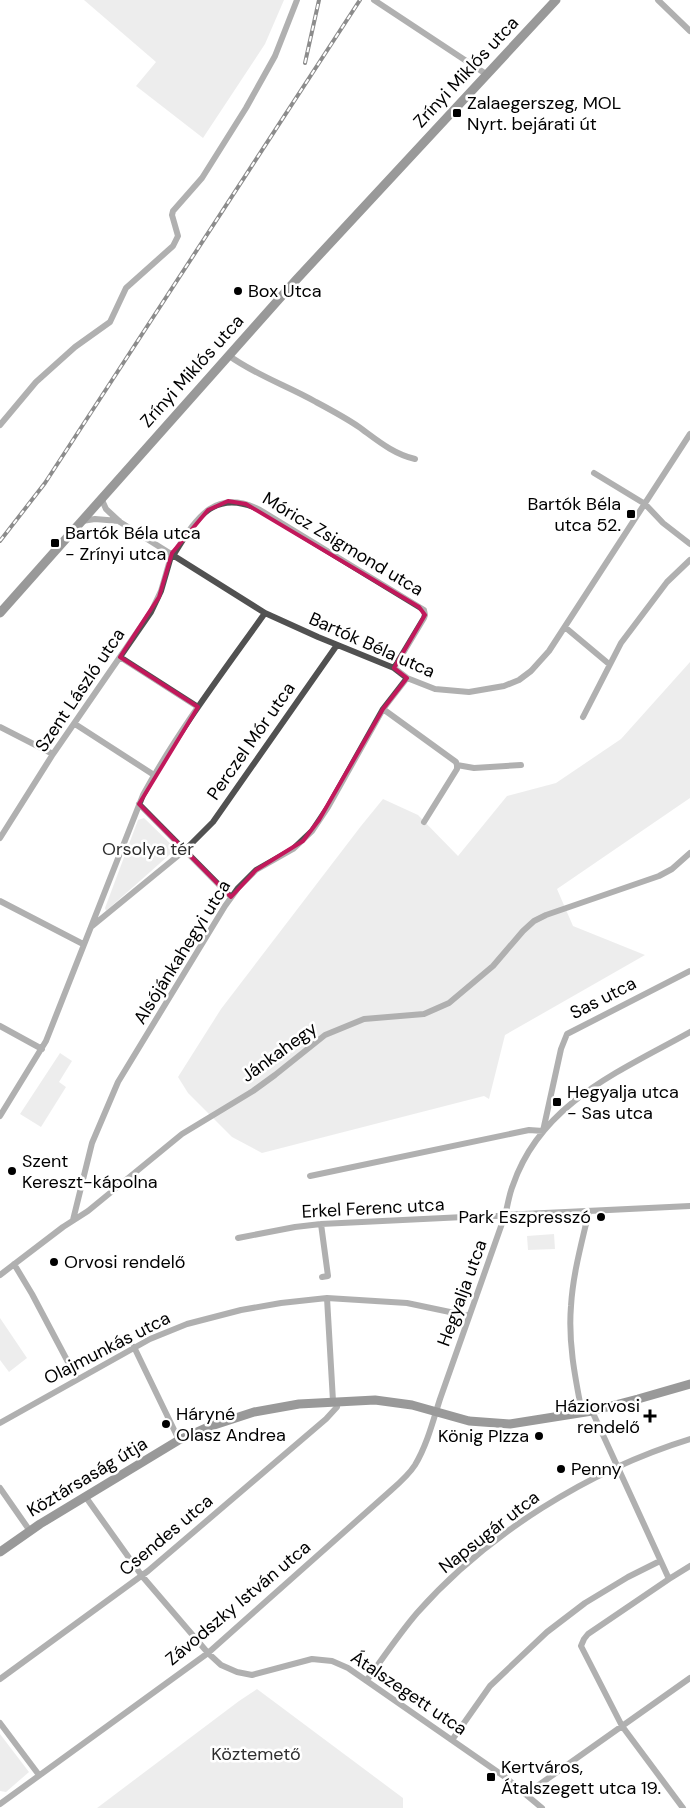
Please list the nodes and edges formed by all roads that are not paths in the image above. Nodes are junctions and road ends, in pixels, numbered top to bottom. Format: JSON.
{"nodes":[{"id":1,"x":297,"y":0,"type":"edge"},
{"id":2,"x":374,"y":0,"type":"edge"},
{"id":3,"x":556,"y":0,"type":"edge"},
{"id":4,"x":658,"y":0,"type":"edge"},
{"id":5,"x":690,"y":30,"type":"edge"},
{"id":6,"x":486,"y":74,"type":"junction"},
{"id":7,"x":228,"y":355,"type":"junction"},
{"id":8,"x":0,"y":425,"type":"edge"},
{"id":9,"x":690,"y":434,"type":"edge"},
{"id":10,"x":415,"y":459,"type":"dead end"},
{"id":11,"x":594,"y":473,"type":"dead end"},
{"id":12,"x":101,"y":498,"type":"junction"},
{"id":13,"x":645,"y":504,"type":"junction"},
{"id":14,"x":81,"y":522,"type":"junction"},
{"id":15,"x":120,"y":522,"type":"junction"},
{"id":16,"x":690,"y":544,"type":"edge"},
{"id":17,"x":173,"y":554,"type":"junction"},
{"id":18,"x":690,"y":560,"type":"edge"},
{"id":19,"x":0,"y":612,"type":"edge"},
{"id":20,"x":265,"y":612,"type":"junction"},
{"id":21,"x":566,"y":628,"type":"junction"},
{"id":22,"x":337,"y":645,"type":"junction"},
{"id":23,"x":120,"y":657,"type":"junction"},
{"id":24,"x":609,"y":664,"type":"junction"},
{"id":25,"x":394,"y":668,"type":"junction"},
{"id":26,"x":407,"y":678,"type":"junction"},
{"id":27,"x":198,"y":707,"type":"junction"},
{"id":28,"x":384,"y":708,"type":"junction"},
{"id":29,"x":583,"y":717,"type":"dead end"},
{"id":30,"x":74,"y":724,"type":"junction"},
{"id":31,"x":0,"y":727,"type":"edge"},
{"id":32,"x":53,"y":754,"type":"junction"},
{"id":33,"x":521,"y":765,"type":"dead end"},
{"id":34,"x":457,"y":766,"type":"junction"},
{"id":35,"x":154,"y":774,"type":"junction"},
{"id":36,"x":138,"y":804,"type":"junction"},
{"id":37,"x":424,"y":822,"type":"dead end"},
{"id":38,"x":0,"y":838,"type":"edge"},
{"id":39,"x":184,"y":850,"type":"junction"},
{"id":40,"x":690,"y":853,"type":"edge"},
{"id":41,"x":231,"y":897,"type":"junction"},
{"id":42,"x":0,"y":901,"type":"edge"},
{"id":43,"x":90,"y":927,"type":"junction"},
{"id":44,"x":83,"y":944,"type":"junction"},
{"id":45,"x":690,"y":971,"type":"edge"},
{"id":46,"x":0,"y":1026,"type":"edge"},
{"id":47,"x":690,"y":1032,"type":"edge"},
{"id":48,"x":42,"y":1049,"type":"junction"},
{"id":49,"x":0,"y":1116,"type":"edge"},
{"id":50,"x":543,"y":1131,"type":"junction"},
{"id":51,"x":310,"y":1176,"type":"dead end"},
{"id":52,"x":690,"y":1206,"type":"edge"},
{"id":53,"x":590,"y":1210,"type":"junction"},
{"id":54,"x":505,"y":1215,"type":"junction"},
{"id":55,"x":73,"y":1220,"type":"junction"},
{"id":56,"x":321,"y":1224,"type":"junction"},
{"id":57,"x":238,"y":1238,"type":"dead end"},
{"id":58,"x":14,"y":1264,"type":"junction"},
{"id":59,"x":0,"y":1275,"type":"edge"},
{"id":60,"x":322,"y":1277,"type":"dead end"},
{"id":61,"x":327,"y":1298,"type":"junction"},
{"id":62,"x":470,"y":1316,"type":"junction"},
{"id":63,"x":134,"y":1347,"type":"junction"},
{"id":64,"x":77,"y":1379,"type":"junction"},
{"id":65,"x":690,"y":1384,"type":"edge"},
{"id":66,"x":335,"y":1401,"type":"junction"},
{"id":67,"x":436,"y":1411,"type":"junction"},
{"id":68,"x":592,"y":1411,"type":"junction"},
{"id":69,"x":582,"y":1413,"type":"junction"},
{"id":70,"x":0,"y":1423,"type":"edge"},
{"id":71,"x":690,"y":1439,"type":"edge"},
{"id":72,"x":179,"y":1440,"type":"junction"},
{"id":73,"x":617,"y":1468,"type":"junction"},
{"id":74,"x":0,"y":1488,"type":"edge"},
{"id":75,"x":85,"y":1496,"type":"junction"},
{"id":76,"x":30,"y":1530,"type":"junction"},
{"id":77,"x":0,"y":1552,"type":"edge"},
{"id":78,"x":660,"y":1561,"type":"junction"},
{"id":79,"x":690,"y":1566,"type":"edge"},
{"id":80,"x":142,"y":1576,"type":"junction"},
{"id":81,"x":669,"y":1579,"type":"junction"},
{"id":82,"x":208,"y":1653,"type":"junction"},
{"id":83,"x":690,"y":1678,"type":"edge"},
{"id":84,"x":0,"y":1679,"type":"edge"},
{"id":85,"x":367,"y":1680,"type":"junction"},
{"id":86,"x":0,"y":1723,"type":"edge"},
{"id":87,"x":622,"y":1726,"type":"junction"},
{"id":88,"x":452,"y":1740,"type":"junction"},
{"id":89,"x":40,"y":1775,"type":"junction"},
{"id":90,"x":526,"y":1794,"type":"junction"},
{"id":91,"x":0,"y":1804,"type":"edge"},
{"id":92,"x":542,"y":1808,"type":"edge"},
{"id":93,"x":683,"y":1808,"type":"edge"}],
"edges":[{"from":1,"to":8,"type":"street"},
{"from":2,"to":6,"type":"street"},
{"from":3,"to":6,"type":"main road","name":"Zrínyi Miklós utca"},
{"from":4,"to":5,"type":"street"},
{"from":6,"to":7,"type":"main road","name":"Zrínyi Miklós utca"},
{"from":7,"to":10,"type":"street"},
{"from":7,"to":12,"type":"main road","name":"Zrínyi Miklós utca"},
{"from":9,"to":13,"type":"street","name":"Bartók Béla utca"},
{"from":11,"to":13,"type":"street"},
{"from":12,"to":14,"type":"main road","name":"Zrínyi Miklós utca"},
{"from":12,"to":15,"type":"street"},
{"from":13,"to":16,"type":"street"},
{"from":13,"to":21,"type":"street","name":"Bartók Béla utca"},
{"from":14,"to":15,"type":"street"},
{"from":14,"to":19,"type":"main road","name":"Zrínyi Miklós utca"},
{"from":15,"to":17,"type":"street","name":"Bartók Béla utca"},
{"from":17,"to":20,"type":"street","name":"Bartók Béla utca"},
{"from":17,"to":23,"type":"street","name":"Szent László utca"},
{"from":17,"to":25,"type":"street","name":"Móricz Zsigmond utca"},
{"from":18,"to":24,"type":"street"},
{"from":20,"to":22,"type":"street","name":"Bartók Béla utca"},
{"from":20,"to":27,"type":"street"},
{"from":21,"to":24,"type":"street"},
{"from":21,"to":26,"type":"street","name":"Bartók Béla utca"},
{"from":22,"to":25,"type":"street","name":"Bartók Béla utca"},
{"from":22,"to":39,"type":"street","name":"Perczel Mór utca"},
{"from":23,"to":27,"type":"street"},
{"from":23,"to":30,"type":"street","name":"Szent László utca"},
{"from":24,"to":29,"type":"street"},
{"from":25,"to":26,"type":"street","name":"Bartók Béla utca"},
{"from":26,"to":28,"type":"street","name":"Alsójánkahegyi utca"},
{"from":27,"to":35,"type":"street"},
{"from":28,"to":34,"type":"street"},
{"from":28,"to":41,"type":"street","name":"Alsójánkahegyi utca"},
{"from":30,"to":32,"type":"street","name":"Szent László utca"},
{"from":30,"to":35,"type":"street"},
{"from":31,"to":32,"type":"street"},
{"from":32,"to":38,"type":"street","name":"Szent László utca"},
{"from":33,"to":34,"type":"street"},
{"from":34,"to":37,"type":"street"},
{"from":35,"to":36,"type":"street"},
{"from":36,"to":39,"type":"street"},
{"from":36,"to":43,"type":"street"},
{"from":39,"to":41,"type":"street"},
{"from":39,"to":43,"type":"street"},
{"from":40,"to":55,"type":"street","name":"Jánkahegy"},
{"from":41,"to":55,"type":"street","name":"Alsójánkahegyi utca"},
{"from":42,"to":44,"type":"street"},
{"from":43,"to":44,"type":"street"},
{"from":44,"to":48,"type":"street"},
{"from":45,"to":50,"type":"street","name":"Sas utca"},
{"from":46,"to":48,"type":"street"},
{"from":47,"to":50,"type":"street","name":"Hegyalja utca"},
{"from":48,"to":49,"type":"street"},
{"from":50,"to":51,"type":"street"},
{"from":50,"to":54,"type":"street","name":"Hegyalja utca"},
{"from":52,"to":53,"type":"street","name":"Erkel Ferenc utca"},
{"from":53,"to":54,"type":"street","name":"Erkel Ferenc utca"},
{"from":53,"to":69,"type":"street"},
{"from":54,"to":56,"type":"street","name":"Erkel Ferenc utca"},
{"from":54,"to":62,"type":"street","name":"Hegyalja utca"},
{"from":55,"to":58,"type":"street","name":"Jánkahegy"},
{"from":56,"to":57,"type":"street","name":"Erkel Ferenc utca"},
{"from":56,"to":60,"type":"street"},
{"from":58,"to":59,"type":"street","name":"Jánkahegy"},
{"from":58,"to":64,"type":"street"},
{"from":61,"to":62,"type":"street","name":"Olajmunkás utca"},
{"from":61,"to":63,"type":"street","name":"Olajmunkás utca"},
{"from":61,"to":66,"type":"street"},
{"from":62,"to":67,"type":"street","name":"Hegyalja utca"},
{"from":63,"to":64,"type":"street","name":"Olajmunkás utca"},
{"from":63,"to":72,"type":"street"},
{"from":64,"to":70,"type":"street","name":"Olajmunkás utca"},
{"from":65,"to":68,"type":"main road","name":"Köztársaság útja"},
{"from":66,"to":67,"type":"main road","name":"Köztársaság útja"},
{"from":66,"to":72,"type":"main road","name":"Köztársaság útja"},
{"from":66,"to":80,"type":"street","name":"Csendes utca"},
{"from":67,"to":69,"type":"main road","name":"Köztársaság útja"},
{"from":67,"to":82,"type":"street","name":"Závodszky István utca"},
{"from":68,"to":69,"type":"main road","name":"Köztársaság útja"},
{"from":68,"to":73,"type":"street"},
{"from":71,"to":73,"type":"street","name":"Napsugár utca"},
{"from":72,"to":75,"type":"main road","name":"Köztársaság útja"},
{"from":73,"to":78,"type":"street"},
{"from":73,"to":85,"type":"street","name":"Napsugár utca"},
{"from":74,"to":76,"type":"street"},
{"from":75,"to":76,"type":"main road","name":"Köztársaság útja"},
{"from":75,"to":80,"type":"street","name":"Átalszegett utca"},
{"from":76,"to":77,"type":"main road","name":"Köztársaság útja"},
{"from":78,"to":81,"type":"street"},
{"from":78,"to":88,"type":"street"},
{"from":79,"to":81,"type":"street"},
{"from":80,"to":82,"type":"street","name":"Átalszegett utca"},
{"from":80,"to":84,"type":"street","name":"Csendes utca"},
{"from":81,"to":87,"type":"street"},
{"from":82,"to":85,"type":"street","name":"Átalszegett utca"},
{"from":82,"to":89,"type":"street","name":"Závodszky István utca"},
{"from":83,"to":87,"type":"street"},
{"from":85,"to":88,"type":"street","name":"Átalszegett utca"},
{"from":86,"to":89,"type":"street"},
{"from":87,"to":90,"type":"street"},
{"from":87,"to":93,"type":"street"},
{"from":88,"to":90,"type":"street","name":"Átalszegett utca"},
{"from":89,"to":91,"type":"street","name":"Závodszky István utca"},
{"from":90,"to":92,"type":"street","name":"Átalszegett utca"}]}
